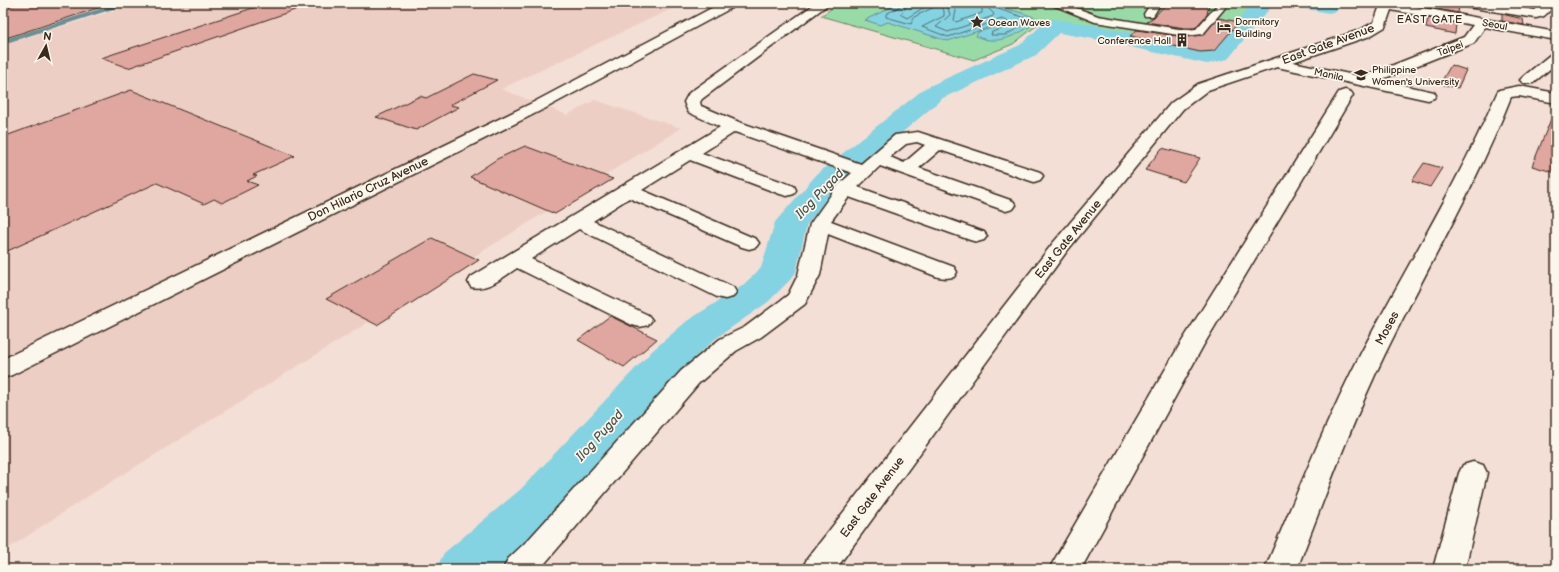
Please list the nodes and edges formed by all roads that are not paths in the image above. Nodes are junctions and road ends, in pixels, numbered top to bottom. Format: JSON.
{"nodes":[{"id":1,"x":731,"y":3,"type":"edge"},
{"id":2,"x":824,"y":3,"type":"edge"},
{"id":3,"x":1053,"y":3,"type":"edge"},
{"id":4,"x":1156,"y":3,"type":"edge"},
{"id":5,"x":1224,"y":3,"type":"edge"},
{"id":6,"x":1469,"y":3,"type":"edge"},
{"id":7,"x":1550,"y":3,"type":"edge"},
{"id":8,"x":1387,"y":4,"type":"edge"},
{"id":9,"x":1149,"y":14,"type":"dead end"},
{"id":10,"x":1482,"y":22,"type":"junction"},
{"id":11,"x":1556,"y":36,"type":"edge"},
{"id":12,"x":1556,"y":57,"type":"edge"},
{"id":13,"x":1277,"y":62,"type":"junction"},
{"id":14,"x":1528,"y":80,"type":"dead end"},
{"id":15,"x":1365,"y":81,"type":"junction"},
{"id":16,"x":1345,"y":95,"type":"dead end"},
{"id":17,"x":1428,"y":95,"type":"dead end"},
{"id":18,"x":1556,"y":98,"type":"edge"},
{"id":19,"x":733,"y":126,"type":"junction"},
{"id":20,"x":937,"y":144,"type":"junction"},
{"id":21,"x":689,"y":154,"type":"junction"},
{"id":22,"x":864,"y":166,"type":"junction"},
{"id":23,"x":906,"y":170,"type":"junction"},
{"id":24,"x":1034,"y":176,"type":"dead end"},
{"id":25,"x":845,"y":189,"type":"junction"},
{"id":26,"x":787,"y":190,"type":"dead end"},
{"id":27,"x":628,"y":191,"type":"junction"},
{"id":28,"x":1006,"y":205,"type":"dead end"},
{"id":29,"x":578,"y":221,"type":"junction"},
{"id":30,"x":820,"y":224,"type":"junction"},
{"id":31,"x":976,"y":236,"type":"dead end"},
{"id":32,"x":749,"y":243,"type":"dead end"},
{"id":33,"x":515,"y":259,"type":"junction"},
{"id":34,"x":946,"y":272,"type":"dead end"},
{"id":35,"x":479,"y":282,"type":"dead end"},
{"id":36,"x":725,"y":292,"type":"dead end"},
{"id":37,"x":640,"y":320,"type":"dead end"},
{"id":38,"x":3,"y":369,"type":"edge"},
{"id":39,"x":1473,"y":472,"type":"dead end"},
{"id":40,"x":519,"y":569,"type":"edge"},
{"id":41,"x":818,"y":569,"type":"edge"},
{"id":42,"x":1065,"y":569,"type":"edge"},
{"id":43,"x":1281,"y":569,"type":"edge"},
{"id":44,"x":1449,"y":569,"type":"edge"}],
"edges":[{"from":1,"to":38,"type":"street","name":"Don Hilario Cruz Avenue"},
{"from":2,"to":19,"type":"street"},
{"from":3,"to":5,"type":"street"},
{"from":4,"to":9,"type":"street"},
{"from":6,"to":7,"type":"street"},
{"from":8,"to":10,"type":"street","name":"Seoul"},
{"from":8,"to":13,"type":"street","name":"East Gate Avenue"},
{"from":10,"to":11,"type":"street","name":"Seoul"},
{"from":10,"to":15,"type":"street","name":"Taipei"},
{"from":12,"to":14,"type":"street"},
{"from":13,"to":15,"type":"street","name":"Manila"},
{"from":13,"to":41,"type":"street","name":"East Gate Avenue"},
{"from":15,"to":17,"type":"street","name":"Manila"},
{"from":16,"to":42,"type":"street"},
{"from":18,"to":43,"type":"street","name":"Moses"},
{"from":19,"to":21,"type":"street"},
{"from":19,"to":22,"type":"street"},
{"from":20,"to":22,"type":"street"},
{"from":20,"to":23,"type":"street"},
{"from":20,"to":24,"type":"street"},
{"from":21,"to":26,"type":"street"},
{"from":21,"to":27,"type":"street"},
{"from":22,"to":23,"type":"street"},
{"from":22,"to":25,"type":"street"},
{"from":23,"to":28,"type":"street"},
{"from":25,"to":30,"type":"street"},
{"from":25,"to":31,"type":"street"},
{"from":27,"to":29,"type":"street"},
{"from":27,"to":32,"type":"street"},
{"from":29,"to":33,"type":"street"},
{"from":29,"to":36,"type":"street"},
{"from":30,"to":34,"type":"street"},
{"from":30,"to":40,"type":"street"},
{"from":33,"to":35,"type":"street"},
{"from":33,"to":37,"type":"street"},
{"from":39,"to":44,"type":"street"}]}
